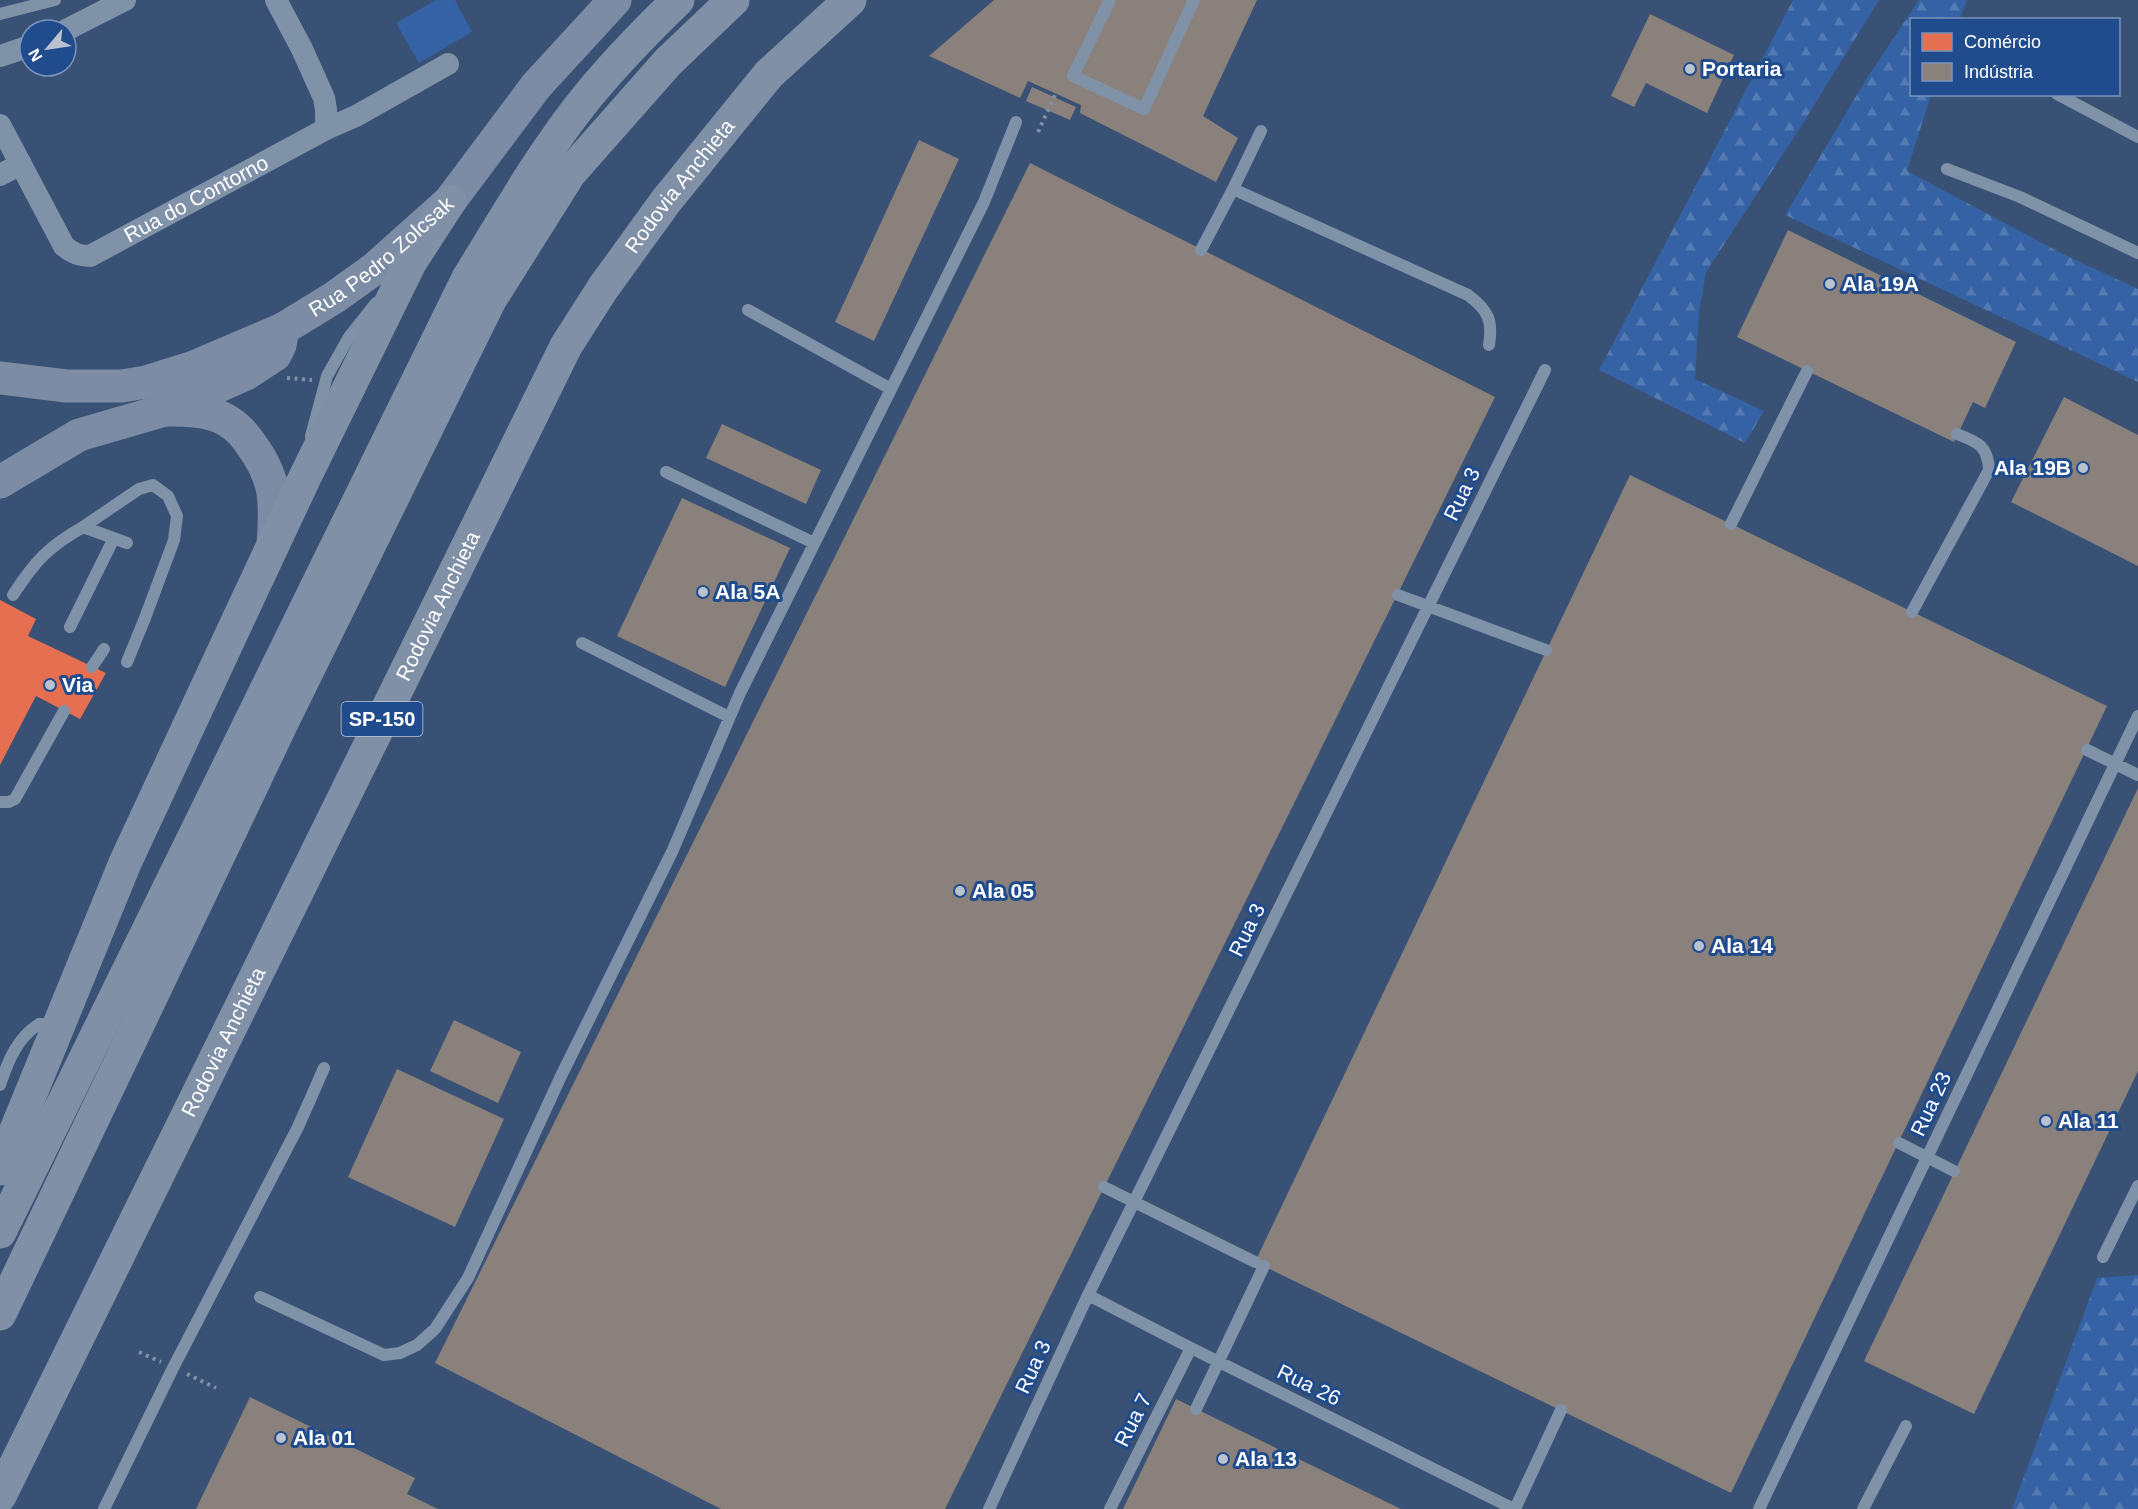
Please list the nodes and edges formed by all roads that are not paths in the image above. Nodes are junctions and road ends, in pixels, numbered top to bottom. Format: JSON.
{"nodes":[{"id":1,"x":55,"y":0,"type":"edge"},
{"id":2,"x":125,"y":0,"type":"edge"},
{"id":3,"x":277,"y":0,"type":"edge"},
{"id":4,"x":615,"y":0,"type":"edge"},
{"id":5,"x":678,"y":0,"type":"edge"},
{"id":6,"x":733,"y":0,"type":"edge"},
{"id":7,"x":850,"y":0,"type":"edge"},
{"id":8,"x":1110,"y":0,"type":"edge"},
{"id":9,"x":1194,"y":0,"type":"edge"},
{"id":10,"x":0,"y":14,"type":"edge"},
{"id":11,"x":78,"y":24,"type":"edge"},
{"id":12,"x":18,"y":50,"type":"edge"},
{"id":13,"x":0,"y":56,"type":"edge"},
{"id":14,"x":448,"y":64,"type":"dead end"},
{"id":15,"x":2061,"y":96,"type":"edge"},
{"id":16,"x":1016,"y":123,"type":"dead end"},
{"id":17,"x":0,"y":125,"type":"edge"},
{"id":18,"x":326,"y":129,"type":"junction"},
{"id":19,"x":1261,"y":131,"type":"dead end"},
{"id":20,"x":2138,"y":136,"type":"edge"},
{"id":21,"x":21,"y":164,"type":"junction"},
{"id":22,"x":1947,"y":169,"type":"dead end"},
{"id":23,"x":0,"y":175,"type":"edge"},
{"id":24,"x":1233,"y":189,"type":"junction"},
{"id":25,"x":450,"y":201,"type":"junction"},
{"id":26,"x":1201,"y":249,"type":"dead end"},
{"id":27,"x":2138,"y":253,"type":"edge"},
{"id":28,"x":747,"y":310,"type":"dead end"},
{"id":29,"x":283,"y":329,"type":"junction"},
{"id":30,"x":1490,"y":345,"type":"dead end"},
{"id":31,"x":1545,"y":370,"type":"dead end"},
{"id":32,"x":1807,"y":371,"type":"dead end"},
{"id":33,"x":0,"y":378,"type":"edge"},
{"id":34,"x":66,"y":386,"type":"junction"},
{"id":35,"x":891,"y":389,"type":"junction"},
{"id":36,"x":165,"y":410,"type":"junction"},
{"id":37,"x":1958,"y":434,"type":"dead end"},
{"id":38,"x":79,"y":435,"type":"junction"},
{"id":39,"x":666,"y":472,"type":"dead end"},
{"id":40,"x":0,"y":482,"type":"edge"},
{"id":41,"x":1731,"y":524,"type":"dead end"},
{"id":42,"x":82,"y":527,"type":"junction"},
{"id":43,"x":114,"y":538,"type":"junction"},
{"id":44,"x":127,"y":543,"type":"dead end"},
{"id":45,"x":814,"y":543,"type":"junction"},
{"id":46,"x":273,"y":545,"type":"junction"},
{"id":47,"x":13,"y":595,"type":"dead end"},
{"id":48,"x":1398,"y":595,"type":"dead end"},
{"id":49,"x":1912,"y":612,"type":"dead end"},
{"id":50,"x":70,"y":627,"type":"dead end"},
{"id":51,"x":582,"y":643,"type":"dead end"},
{"id":52,"x":104,"y":649,"type":"dead end"},
{"id":53,"x":1546,"y":650,"type":"dead end"},
{"id":54,"x":127,"y":662,"type":"dead end"},
{"id":55,"x":92,"y":667,"type":"dead end"},
{"id":56,"x":64,"y":711,"type":"dead end"},
{"id":57,"x":2138,"y":716,"type":"edge"},
{"id":58,"x":729,"y":717,"type":"junction"},
{"id":59,"x":2087,"y":750,"type":"dead end"},
{"id":60,"x":2138,"y":775,"type":"edge"},
{"id":61,"x":0,"y":802,"type":"edge"},
{"id":62,"x":58,"y":1025,"type":"junction"},
{"id":63,"x":324,"y":1068,"type":"dead end"},
{"id":64,"x":0,"y":1085,"type":"edge"},
{"id":65,"x":1899,"y":1143,"type":"dead end"},
{"id":66,"x":0,"y":1169,"type":"edge"},
{"id":67,"x":1954,"y":1172,"type":"dead end"},
{"id":68,"x":2138,"y":1186,"type":"edge"},
{"id":69,"x":1104,"y":1187,"type":"dead end"},
{"id":70,"x":0,"y":1232,"type":"edge"},
{"id":71,"x":2103,"y":1257,"type":"dead end"},
{"id":72,"x":1088,"y":1295,"type":"junction"},
{"id":73,"x":260,"y":1298,"type":"dead end"},
{"id":74,"x":0,"y":1314,"type":"edge"},
{"id":75,"x":1191,"y":1348,"type":"junction"},
{"id":76,"x":1196,"y":1408,"type":"dead end"},
{"id":77,"x":1561,"y":1410,"type":"dead end"},
{"id":78,"x":1906,"y":1426,"type":"dead end"},
{"id":79,"x":0,"y":1496,"type":"edge"},
{"id":80,"x":104,"y":1509,"type":"edge"},
{"id":81,"x":988,"y":1509,"type":"edge"},
{"id":82,"x":1110,"y":1509,"type":"edge"},
{"id":83,"x":1514,"y":1509,"type":"edge"},
{"id":84,"x":1760,"y":1509,"type":"edge"},
{"id":85,"x":1863,"y":1509,"type":"edge"}],
"edges":[{"from":1,"to":10,"type":"lane"},
{"from":2,"to":11,"type":"street"},
{"from":3,"to":18,"type":"street"},
{"from":4,"to":25,"type":"main road","name":"Rua Pedro Zolcsak"},
{"from":5,"to":70,"type":"highway"},
{"from":6,"to":74,"type":"highway"},
{"from":7,"to":79,"type":"highway","name":"Rodovia Anchieta","number":"SP-150"},
{"from":8,"to":9,"type":"lane"},
{"from":12,"to":13,"type":"street"},
{"from":14,"to":18,"type":"street","name":"Rua do Contorno"},
{"from":15,"to":20,"type":"lane"},
{"from":16,"to":35,"type":"lane"},
{"from":17,"to":21,"type":"street","name":"Rua do Contorno"},
{"from":18,"to":21,"type":"street","name":"Rua do Contorno"},
{"from":19,"to":24,"type":"lane"},
{"from":21,"to":23,"type":"street"},
{"from":22,"to":27,"type":"lane"},
{"from":24,"to":26,"type":"lane"},
{"from":24,"to":30,"type":"lane"},
{"from":25,"to":29,"type":"main road","name":"Rua Pedro Zolcsak"},
{"from":25,"to":46,"type":"highway"},
{"from":28,"to":35,"type":"lane"},
{"from":29,"to":34,"type":"main road","name":"Rua Pedro Zolcsak"},
{"from":29,"to":36,"type":"main road"},
{"from":31,"to":72,"type":"lane","name":"Rua 3"},
{"from":32,"to":41,"type":"lane"},
{"from":33,"to":34,"type":"main road","name":"Rua Pedro Zolcsak"},
{"from":34,"to":38,"type":"main road"},
{"from":35,"to":45,"type":"lane"},
{"from":36,"to":38,"type":"main road"},
{"from":36,"to":46,"type":"main road"},
{"from":37,"to":49,"type":"lane"},
{"from":38,"to":40,"type":"main road"},
{"from":39,"to":45,"type":"lane"},
{"from":42,"to":43,"type":"lane"},
{"from":42,"to":47,"type":"lane"},
{"from":42,"to":54,"type":"lane"},
{"from":43,"to":44,"type":"lane"},
{"from":43,"to":50,"type":"lane"},
{"from":45,"to":58,"type":"lane"},
{"from":46,"to":62,"type":"highway"},
{"from":48,"to":53,"type":"lane"},
{"from":51,"to":58,"type":"lane"},
{"from":52,"to":55,"type":"lane"},
{"from":56,"to":61,"type":"lane"},
{"from":57,"to":84,"type":"lane","name":"Rua 23"},
{"from":58,"to":73,"type":"lane"},
{"from":59,"to":60,"type":"lane"},
{"from":62,"to":64,"type":"lane"},
{"from":62,"to":66,"type":"highway"},
{"from":63,"to":80,"type":"lane"},
{"from":65,"to":67,"type":"lane"},
{"from":68,"to":71,"type":"lane"},
{"from":69,"to":76,"type":"lane"},
{"from":72,"to":75,"type":"lane","name":"Rua 26"},
{"from":72,"to":81,"type":"lane","name":"Rua 3"},
{"from":75,"to":82,"type":"lane","name":"Rua 7"},
{"from":75,"to":83,"type":"lane","name":"Rua 26"},
{"from":77,"to":83,"type":"lane"},
{"from":78,"to":85,"type":"lane"}]}
